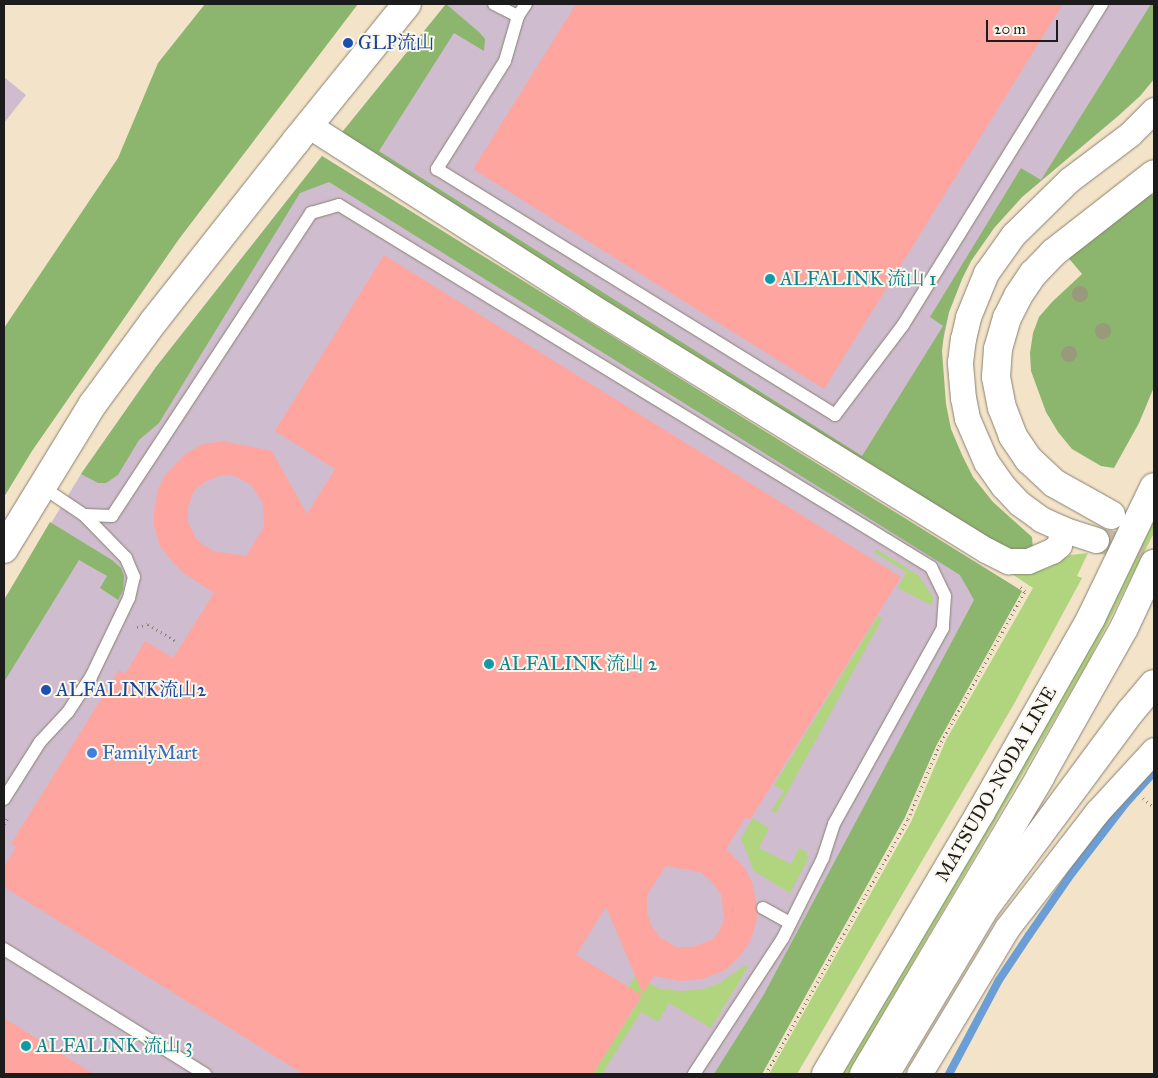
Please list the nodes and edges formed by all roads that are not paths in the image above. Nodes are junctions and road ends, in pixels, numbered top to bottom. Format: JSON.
{"nodes":[{"id":1,"x":408,"y":4,"type":"edge"},
{"id":2,"x":494,"y":4,"type":"edge"},
{"id":3,"x":526,"y":4,"type":"edge"},
{"id":4,"x":1102,"y":4,"type":"edge"},
{"id":5,"x":518,"y":16,"type":"junction"},
{"id":6,"x":1154,"y":110,"type":"edge"},
{"id":7,"x":308,"y":125,"type":"junction"},
{"id":8,"x":1154,"y":174,"type":"edge"},
{"id":9,"x":41,"y":486,"type":"junction"},
{"id":10,"x":1154,"y":487,"type":"edge"},
{"id":11,"x":84,"y":515,"type":"junction"},
{"id":12,"x":1111,"y":515,"type":"tunnel mouth"},
{"id":13,"x":1063,"y":529,"type":"junction"},
{"id":14,"x":1096,"y":540,"type":"tunnel mouth"},
{"id":15,"x":4,"y":549,"type":"edge"},
{"id":16,"x":1154,"y":564,"type":"edge"},
{"id":17,"x":1154,"y":684,"type":"edge"},
{"id":18,"x":1154,"y":750,"type":"edge"},
{"id":19,"x":4,"y":799,"type":"edge"},
{"id":20,"x":763,"y":908,"type":"dead end"},
{"id":21,"x":790,"y":923,"type":"junction"},
{"id":22,"x":4,"y":948,"type":"edge"},
{"id":23,"x":205,"y":1074,"type":"edge"},
{"id":24,"x":694,"y":1074,"type":"edge"},
{"id":25,"x":826,"y":1074,"type":"edge"},
{"id":26,"x":864,"y":1074,"type":"edge"},
{"id":27,"x":886,"y":1074,"type":"edge"},
{"id":28,"x":920,"y":1074,"type":"edge"}],
"edges":[{"from":1,"to":7,"type":"main road"},
{"from":2,"to":5,"type":"lane"},
{"from":3,"to":5,"type":"lane"},
{"from":4,"to":5,"type":"lane"},
{"from":6,"to":13,"type":"street"},
{"from":7,"to":9,"type":"main road"},
{"from":7,"to":13,"type":"street"},
{"from":8,"to":12,"type":"main road"},
{"from":9,"to":11,"type":"lane"},
{"from":9,"to":15,"type":"main road"},
{"from":10,"to":25,"type":"main road","name":"MATSUDO-NODA LINE"},
{"from":11,"to":19,"type":"lane"},
{"from":11,"to":21,"type":"lane"},
{"from":13,"to":14,"type":"street"},
{"from":16,"to":26,"type":"main road","name":"MATSUDO-NODA LINE"},
{"from":17,"to":27,"type":"main road"},
{"from":18,"to":28,"type":"street"},
{"from":20,"to":21,"type":"lane"},
{"from":21,"to":24,"type":"lane"},
{"from":22,"to":23,"type":"lane"}]}
